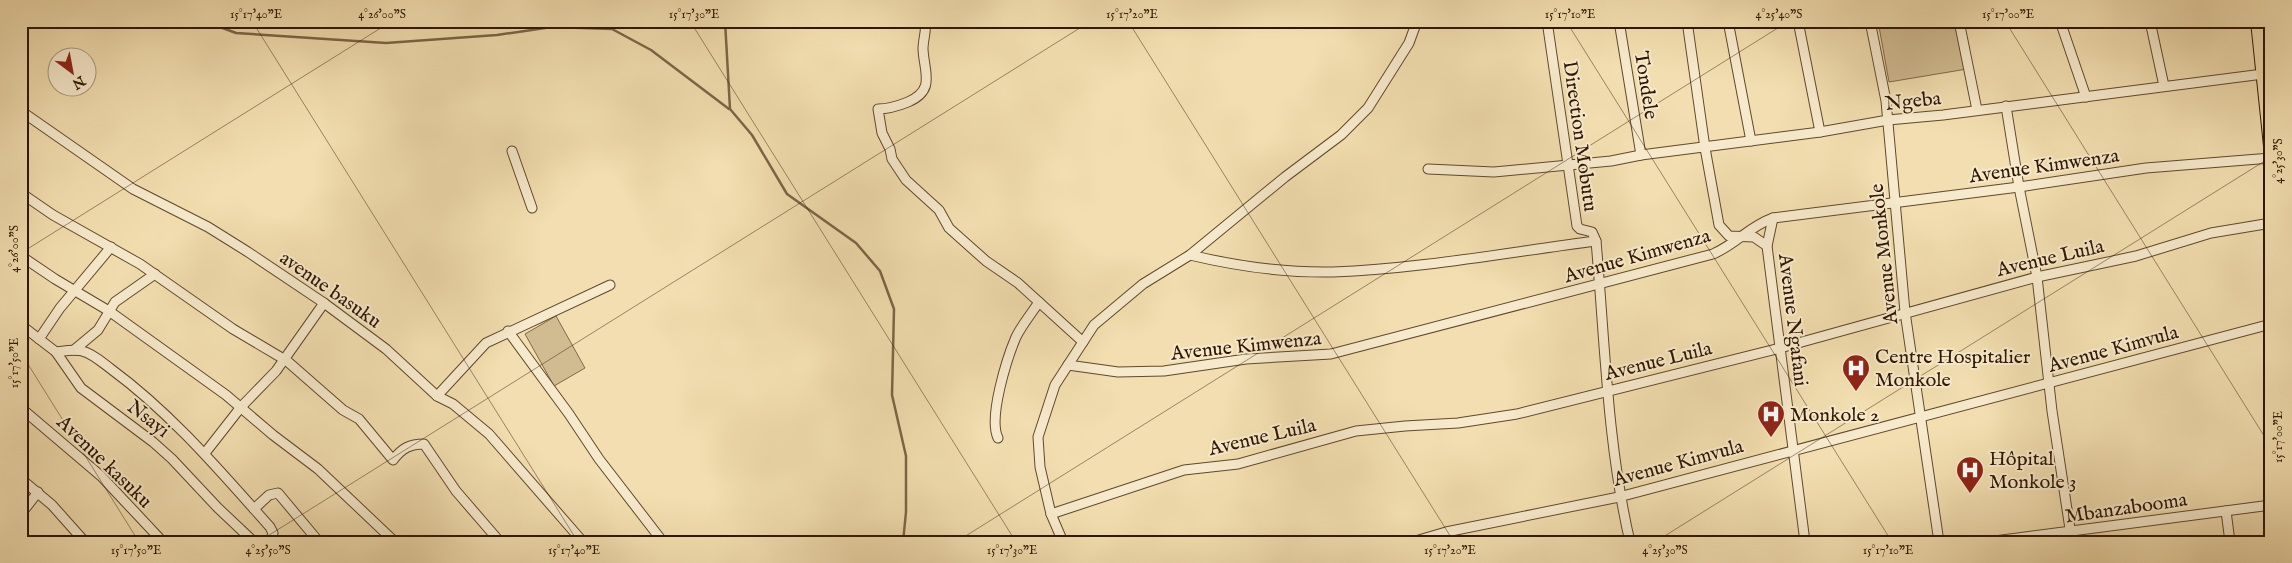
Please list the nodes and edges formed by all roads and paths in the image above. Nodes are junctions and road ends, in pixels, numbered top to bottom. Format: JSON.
{"nodes":[{"id":1,"x":925,"y":21,"type":"edge"},
{"id":2,"x":1417,"y":21,"type":"edge"},
{"id":3,"x":1547,"y":21,"type":"edge"},
{"id":4,"x":1619,"y":21,"type":"edge"},
{"id":5,"x":1687,"y":21,"type":"edge"},
{"id":6,"x":1728,"y":21,"type":"edge"},
{"id":7,"x":1798,"y":21,"type":"edge"},
{"id":8,"x":1870,"y":21,"type":"edge"},
{"id":9,"x":1959,"y":21,"type":"edge"},
{"id":10,"x":2060,"y":21,"type":"edge"},
{"id":11,"x":2150,"y":21,"type":"edge"},
{"id":12,"x":2258,"y":21,"type":"edge"},
{"id":13,"x":2265,"y":63,"type":"edge"},
{"id":14,"x":2164,"y":86,"type":"junction"},
{"id":15,"x":2086,"y":97,"type":"junction"},
{"id":16,"x":2006,"y":106,"type":"junction"},
{"id":17,"x":1977,"y":110,"type":"junction"},
{"id":18,"x":21,"y":111,"type":"edge"},
{"id":19,"x":1888,"y":120,"type":"junction"},
{"id":20,"x":1820,"y":132,"type":"junction"},
{"id":21,"x":1751,"y":141,"type":"junction"},
{"id":22,"x":2271,"y":146,"type":"edge"},
{"id":23,"x":1705,"y":148,"type":"junction"},
{"id":24,"x":512,"y":151,"type":"dead end"},
{"id":25,"x":1641,"y":155,"type":"junction"},
{"id":26,"x":2271,"y":158,"type":"edge"},
{"id":27,"x":1567,"y":165,"type":"junction"},
{"id":28,"x":1428,"y":169,"type":"dead end"},
{"id":29,"x":2019,"y":187,"type":"junction"},
{"id":30,"x":21,"y":193,"type":"edge"},
{"id":31,"x":1894,"y":202,"type":"junction"},
{"id":32,"x":532,"y":208,"type":"dead end"},
{"id":33,"x":1773,"y":218,"type":"junction"},
{"id":34,"x":2271,"y":223,"type":"edge"},
{"id":35,"x":1742,"y":238,"type":"junction"},
{"id":36,"x":1596,"y":241,"type":"junction"},
{"id":37,"x":1767,"y":246,"type":"junction"},
{"id":38,"x":112,"y":247,"type":"junction"},
{"id":39,"x":1190,"y":255,"type":"junction"},
{"id":40,"x":21,"y":256,"type":"edge"},
{"id":41,"x":155,"y":274,"type":"junction"},
{"id":42,"x":2037,"y":277,"type":"junction"},
{"id":43,"x":1600,"y":284,"type":"junction"},
{"id":44,"x":610,"y":285,"type":"dead end"},
{"id":45,"x":76,"y":292,"type":"junction"},
{"id":46,"x":1039,"y":302,"type":"junction"},
{"id":47,"x":324,"y":303,"type":"junction"},
{"id":48,"x":109,"y":311,"type":"junction"},
{"id":49,"x":1906,"y":312,"type":"junction"},
{"id":50,"x":2271,"y":324,"type":"edge"},
{"id":51,"x":21,"y":325,"type":"edge"},
{"id":52,"x":508,"y":331,"type":"junction"},
{"id":53,"x":39,"y":339,"type":"junction"},
{"id":54,"x":1083,"y":342,"type":"junction"},
{"id":55,"x":1780,"y":348,"type":"junction"},
{"id":56,"x":74,"y":350,"type":"junction"},
{"id":57,"x":56,"y":352,"type":"junction"},
{"id":58,"x":282,"y":359,"type":"junction"},
{"id":59,"x":1068,"y":366,"type":"junction"},
{"id":60,"x":2048,"y":383,"type":"junction"},
{"id":61,"x":1608,"y":391,"type":"junction"},
{"id":62,"x":437,"y":396,"type":"junction"},
{"id":63,"x":241,"y":407,"type":"junction"},
{"id":64,"x":21,"y":408,"type":"edge"},
{"id":65,"x":1920,"y":417,"type":"junction"},
{"id":66,"x":998,"y":438,"type":"dead end"},
{"id":67,"x":1794,"y":450,"type":"junction"},
{"id":68,"x":205,"y":453,"type":"junction"},
{"id":69,"x":21,"y":479,"type":"edge"},
{"id":70,"x":38,"y":492,"type":"junction"},
{"id":71,"x":1619,"y":497,"type":"junction"},
{"id":72,"x":2271,"y":505,"type":"edge"},
{"id":73,"x":254,"y":509,"type":"junction"},
{"id":74,"x":2226,"y":511,"type":"junction"},
{"id":75,"x":21,"y":514,"type":"edge"},
{"id":76,"x":1052,"y":514,"type":"junction"},
{"id":77,"x":2072,"y":537,"type":"edge"},
{"id":78,"x":85,"y":542,"type":"edge"},
{"id":79,"x":163,"y":542,"type":"edge"},
{"id":80,"x":254,"y":542,"type":"edge"},
{"id":81,"x":270,"y":542,"type":"edge"},
{"id":82,"x":318,"y":542,"type":"edge"},
{"id":83,"x":395,"y":542,"type":"edge"},
{"id":84,"x":500,"y":542,"type":"edge"},
{"id":85,"x":583,"y":542,"type":"edge"},
{"id":86,"x":663,"y":542,"type":"edge"},
{"id":87,"x":1063,"y":542,"type":"edge"},
{"id":88,"x":1412,"y":542,"type":"edge"},
{"id":89,"x":1630,"y":542,"type":"edge"},
{"id":90,"x":1805,"y":542,"type":"edge"},
{"id":91,"x":1939,"y":542,"type":"edge"},
{"id":92,"x":1987,"y":542,"type":"edge"},
{"id":93,"x":2230,"y":542,"type":"edge"}],
"edges":[{"from":1,"to":46,"type":"street"},
{"from":2,"to":39,"type":"street"},
{"from":3,"to":27,"type":"street","name":"Direction Mobutu"},
{"from":4,"to":25,"type":"street","name":"Tondele"},
{"from":5,"to":23,"type":"street","name":"Avenue Ngafani"},
{"from":6,"to":21,"type":"street"},
{"from":7,"to":20,"type":"street"},
{"from":8,"to":19,"type":"street","name":"Avenue Monkole"},
{"from":9,"to":17,"type":"street"},
{"from":10,"to":15,"type":"street"},
{"from":11,"to":14,"type":"street"},
{"from":12,"to":13,"type":"highway"},
{"from":13,"to":14,"type":"street","name":"Ngeba"},
{"from":13,"to":22,"type":"highway"},
{"from":14,"to":15,"type":"street","name":"Ngeba"},
{"from":15,"to":16,"type":"street","name":"Ngeba"},
{"from":16,"to":17,"type":"street","name":"Ngeba"},
{"from":16,"to":29,"type":"street"},
{"from":17,"to":19,"type":"street","name":"Ngeba"},
{"from":18,"to":47,"type":"street","name":"avenue basuku"},
{"from":19,"to":20,"type":"street","name":"Ngeba"},
{"from":19,"to":31,"type":"street","name":"Avenue Monkole"},
{"from":20,"to":21,"type":"street","name":"Ngeba"},
{"from":21,"to":23,"type":"street","name":"Ngeba"},
{"from":23,"to":25,"type":"street","name":"Ngeba"},
{"from":23,"to":35,"type":"street","name":"Avenue Ngafani"},
{"from":24,"to":32,"type":"street"},
{"from":25,"to":27,"type":"street","name":"Ngeba"},
{"from":26,"to":29,"type":"street","name":"Avenue Kimwenza"},
{"from":27,"to":28,"type":"street","name":"Ngeba"},
{"from":27,"to":36,"type":"street","name":"Direction Mobutu"},
{"from":29,"to":31,"type":"street","name":"Avenue Kimwenza"},
{"from":29,"to":42,"type":"street"},
{"from":30,"to":38,"type":"street"},
{"from":31,"to":33,"type":"street","name":"Avenue Kimwenza"},
{"from":31,"to":49,"type":"street","name":"Avenue Monkole"},
{"from":33,"to":35,"type":"street","name":"Avenue Kimwenza"},
{"from":33,"to":37,"type":"street"},
{"from":34,"to":42,"type":"street","name":"Avenue Luila"},
{"from":35,"to":37,"type":"street","name":"Avenue Ngafani"},
{"from":35,"to":43,"type":"street","name":"Avenue Kimwenza"},
{"from":36,"to":39,"type":"street"},
{"from":36,"to":43,"type":"street"},
{"from":37,"to":55,"type":"street","name":"Avenue Ngafani"},
{"from":38,"to":41,"type":"street"},
{"from":38,"to":45,"type":"street"},
{"from":39,"to":54,"type":"street"},
{"from":40,"to":45,"type":"street"},
{"from":41,"to":48,"type":"street"},
{"from":41,"to":58,"type":"street"},
{"from":42,"to":49,"type":"street","name":"Avenue Luila"},
{"from":42,"to":60,"type":"street"},
{"from":43,"to":59,"type":"street","name":"Avenue Kimwenza"},
{"from":43,"to":61,"type":"street"},
{"from":44,"to":52,"type":"street"},
{"from":45,"to":48,"type":"street"},
{"from":45,"to":53,"type":"street"},
{"from":46,"to":54,"type":"street"},
{"from":46,"to":66,"type":"street"},
{"from":47,"to":58,"type":"street"},
{"from":47,"to":62,"type":"street","name":"avenue basuku"},
{"from":48,"to":56,"type":"street"},
{"from":48,"to":63,"type":"street"},
{"from":49,"to":55,"type":"street","name":"Avenue Luila"},
{"from":49,"to":65,"type":"street","name":"Avenue Monkole"},
{"from":50,"to":60,"type":"street","name":"Avenue Kimvula"},
{"from":51,"to":53,"type":"street","name":"Nsayi"},
{"from":52,"to":62,"type":"street"},
{"from":52,"to":86,"type":"street"},
{"from":53,"to":57,"type":"street","name":"Nsayi"},
{"from":54,"to":59,"type":"street"},
{"from":55,"to":61,"type":"street","name":"Avenue Luila"},
{"from":55,"to":67,"type":"street","name":"Avenue Ngafani"},
{"from":56,"to":57,"type":"street"},
{"from":56,"to":68,"type":"street"},
{"from":57,"to":80,"type":"street","name":"Nsayi"},
{"from":58,"to":63,"type":"street"},
{"from":58,"to":84,"type":"street"},
{"from":59,"to":76,"type":"street"},
{"from":60,"to":65,"type":"street","name":"Avenue Kimvula"},
{"from":60,"to":77,"type":"street"},
{"from":61,"to":71,"type":"street"},
{"from":61,"to":76,"type":"street","name":"Avenue Luila"},
{"from":62,"to":85,"type":"street","name":"avenue basuku"},
{"from":63,"to":68,"type":"street"},
{"from":63,"to":83,"type":"street"},
{"from":64,"to":79,"type":"street","name":"Avenue kasuku"},
{"from":65,"to":67,"type":"street","name":"Avenue Kimvula"},
{"from":65,"to":91,"type":"street","name":"Avenue Monkole"},
{"from":67,"to":71,"type":"street","name":"Avenue Kimvula"},
{"from":67,"to":90,"type":"street","name":"Avenue Ngafani"},
{"from":68,"to":73,"type":"street"},
{"from":69,"to":70,"type":"street"},
{"from":70,"to":75,"type":"street"},
{"from":70,"to":78,"type":"street"},
{"from":71,"to":88,"type":"street","name":"Avenue Kimvula"},
{"from":71,"to":89,"type":"street"},
{"from":72,"to":74,"type":"street","name":"Mbanzabooma"},
{"from":73,"to":81,"type":"street"},
{"from":73,"to":82,"type":"street"},
{"from":74,"to":77,"type":"street","name":"Mbanzabooma"},
{"from":74,"to":93,"type":"street"},
{"from":76,"to":87,"type":"street"},
{"from":77,"to":92,"type":"street","name":"Mbanzabooma"}]}
